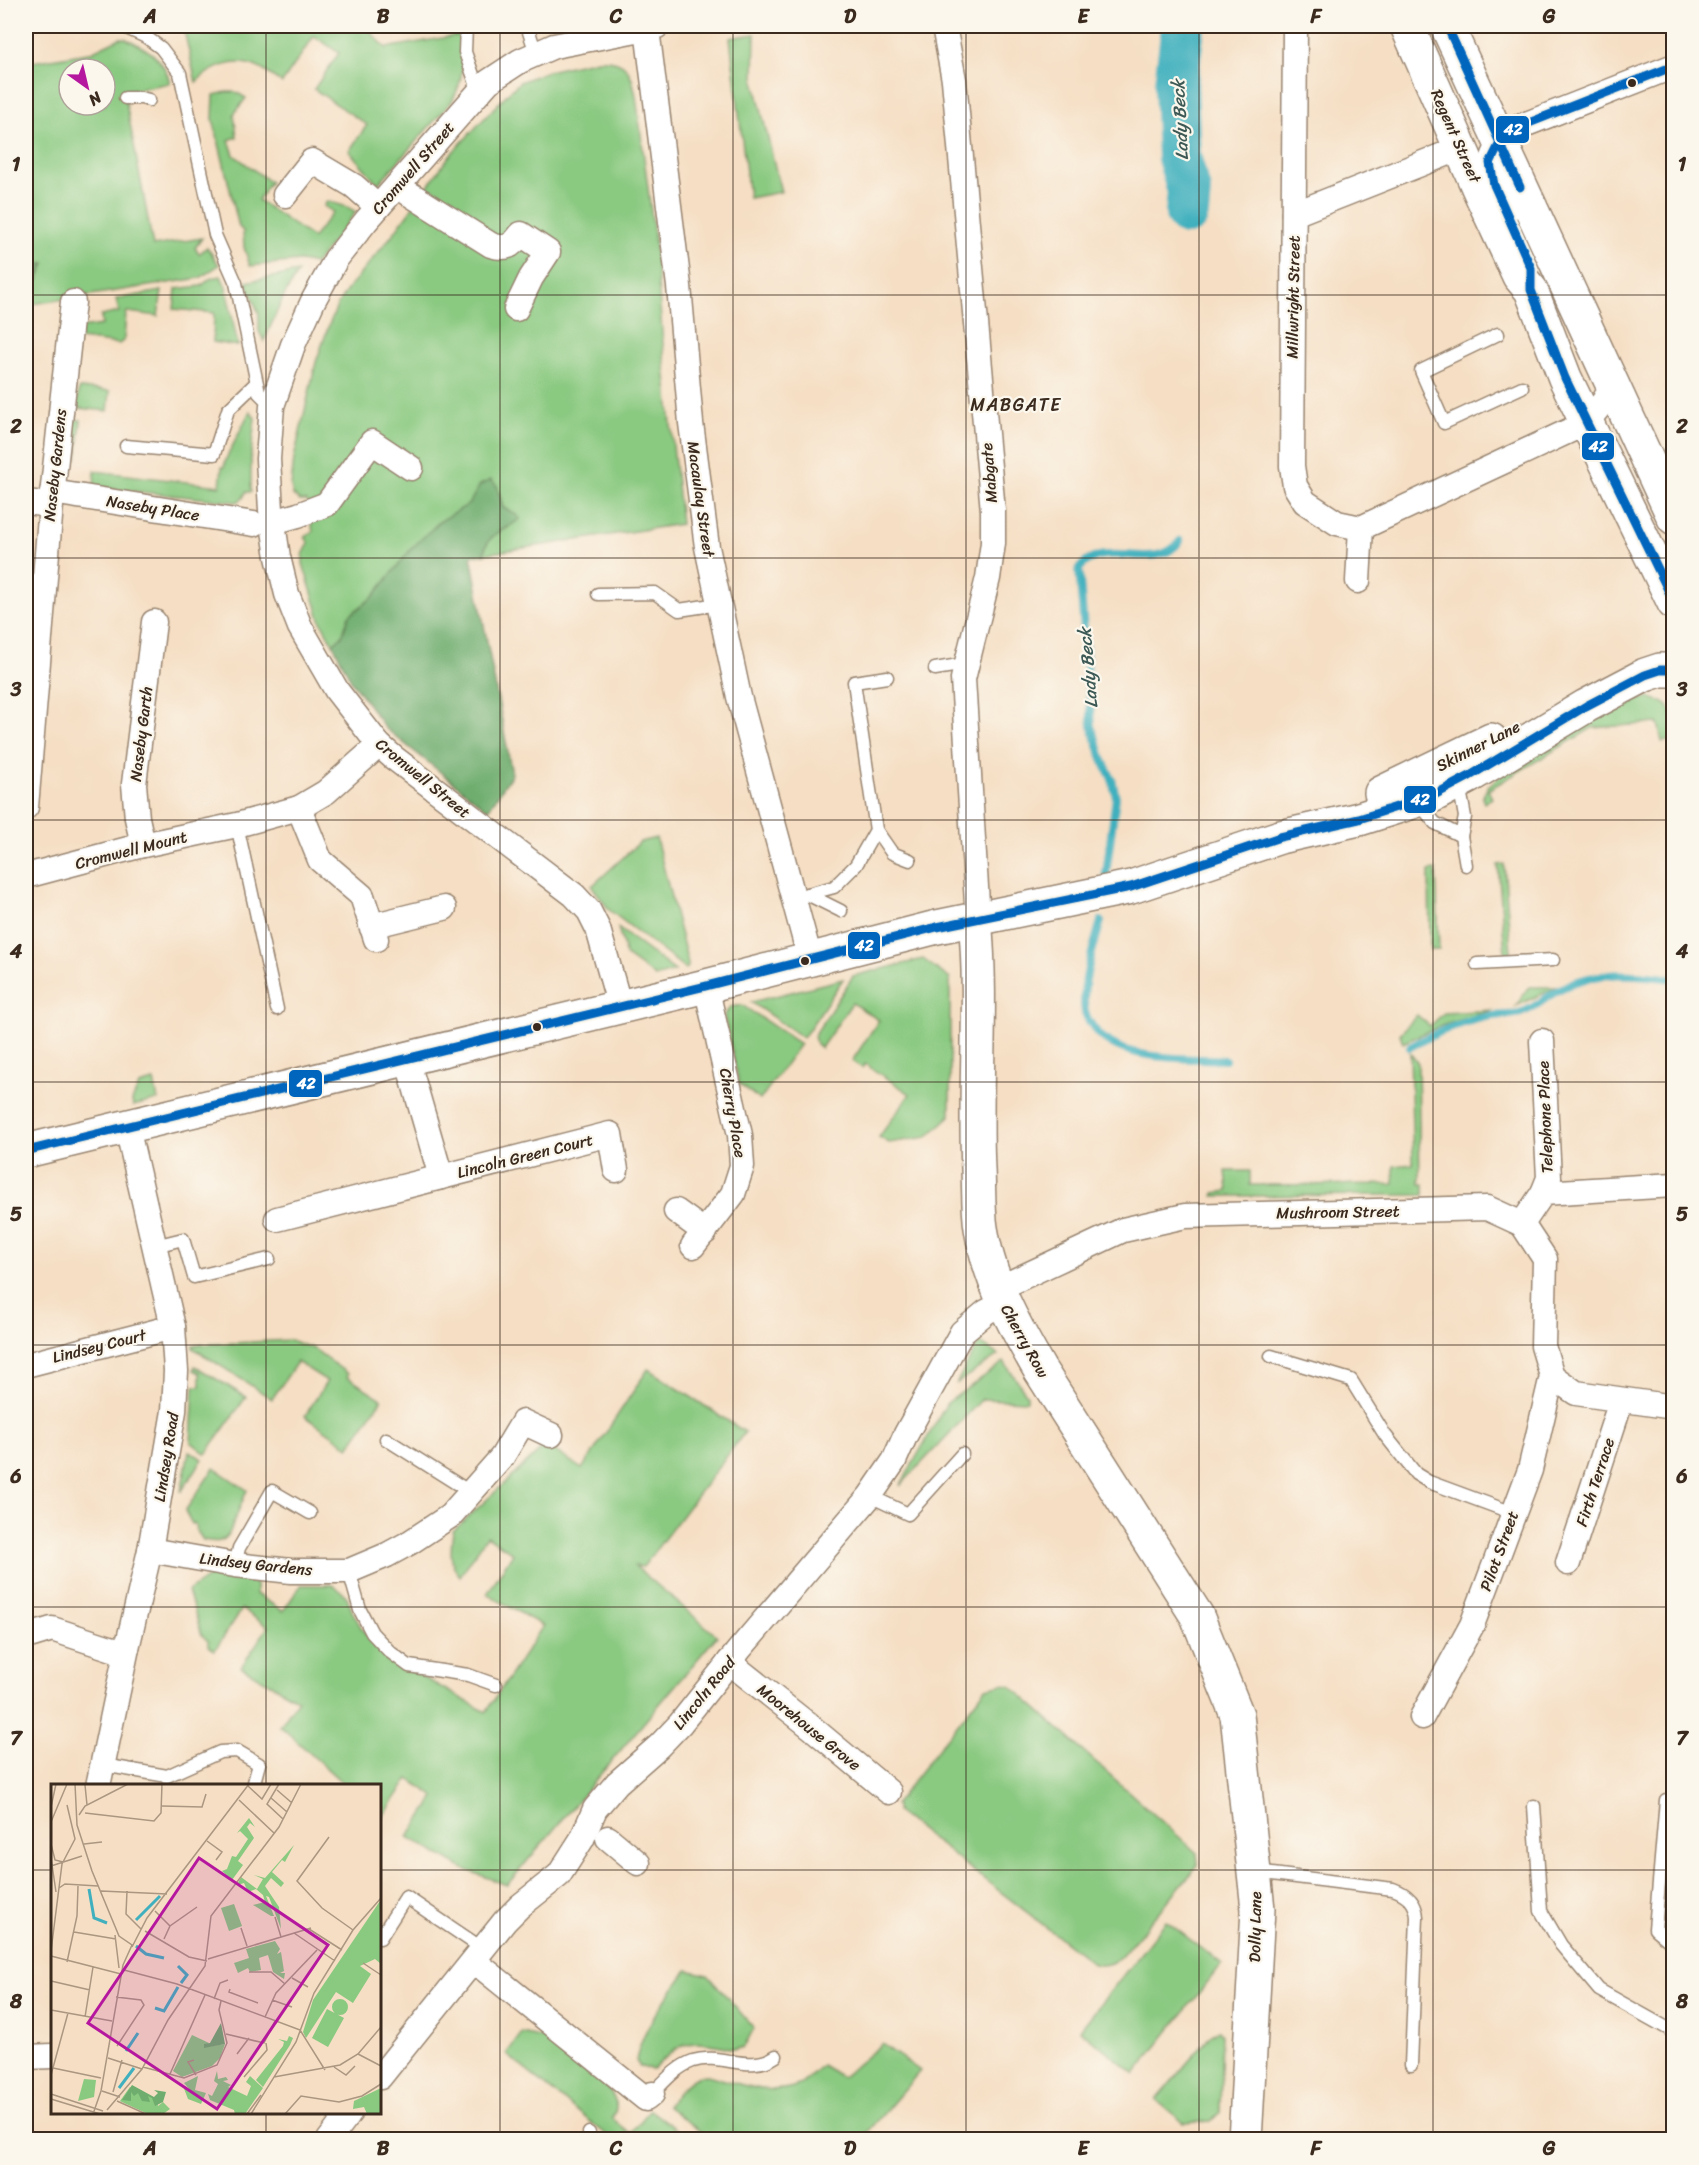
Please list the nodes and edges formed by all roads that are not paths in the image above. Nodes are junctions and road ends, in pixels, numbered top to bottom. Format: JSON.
{"nodes":[{"id":1,"x":122,"y":26,"type":"edge"},
{"id":2,"x":466,"y":26,"type":"edge"},
{"id":3,"x":526,"y":26,"type":"edge"},
{"id":4,"x":944,"y":26,"type":"edge"},
{"id":5,"x":1295,"y":26,"type":"edge"},
{"id":6,"x":1407,"y":26,"type":"edge"},
{"id":7,"x":1447,"y":26,"type":"edge"},
{"id":8,"x":649,"y":28,"type":"edge"},
{"id":9,"x":536,"y":53,"type":"junction"},
{"id":10,"x":1674,"y":66,"type":"edge"},
{"id":11,"x":479,"y":92,"type":"junction"},
{"id":12,"x":125,"y":98,"type":"dead end"},
{"id":13,"x":149,"y":100,"type":"dead end"},
{"id":14,"x":1500,"y":143,"type":"junction"},
{"id":15,"x":1461,"y":148,"type":"junction"},
{"id":16,"x":398,"y":186,"type":"junction"},
{"id":17,"x":285,"y":195,"type":"dead end"},
{"id":18,"x":378,"y":207,"type":"junction"},
{"id":19,"x":1294,"y":214,"type":"junction"},
{"id":20,"x":1531,"y":290,"type":"junction"},
{"id":21,"x":73,"y":302,"type":"dead end"},
{"id":22,"x":516,"y":309,"type":"dead end"},
{"id":23,"x":1498,"y":334,"type":"dead end"},
{"id":24,"x":256,"y":383,"type":"junction"},
{"id":25,"x":1612,"y":386,"type":"junction"},
{"id":26,"x":1522,"y":387,"type":"dead end"},
{"id":27,"x":272,"y":406,"type":"junction"},
{"id":28,"x":1586,"y":423,"type":"junction"},
{"id":29,"x":126,"y":446,"type":"dead end"},
{"id":30,"x":411,"y":468,"type":"dead end"},
{"id":31,"x":51,"y":498,"type":"junction"},
{"id":32,"x":26,"y":502,"type":"edge"},
{"id":33,"x":1674,"y":518,"type":"edge"},
{"id":34,"x":264,"y":523,"type":"junction"},
{"id":35,"x":1361,"y":528,"type":"junction"},
{"id":36,"x":1358,"y":581,"type":"dead end"},
{"id":37,"x":598,"y":594,"type":"dead end"},
{"id":38,"x":1674,"y":603,"type":"edge"},
{"id":39,"x":719,"y":604,"type":"junction"},
{"id":40,"x":154,"y":622,"type":"dead end"},
{"id":41,"x":1674,"y":654,"type":"edge"},
{"id":42,"x":965,"y":664,"type":"junction"},
{"id":43,"x":934,"y":669,"type":"dead end"},
{"id":44,"x":1674,"y":670,"type":"edge"},
{"id":45,"x":887,"y":677,"type":"dead end"},
{"id":46,"x":379,"y":745,"type":"junction"},
{"id":47,"x":1454,"y":772,"type":"junction"},
{"id":48,"x":1412,"y":791,"type":"junction"},
{"id":49,"x":26,"y":807,"type":"edge"},
{"id":50,"x":298,"y":808,"type":"junction"},
{"id":51,"x":237,"y":825,"type":"junction"},
{"id":52,"x":876,"y":830,"type":"junction"},
{"id":53,"x":1461,"y":836,"type":"junction"},
{"id":54,"x":143,"y":845,"type":"junction"},
{"id":55,"x":910,"y":860,"type":"dead end"},
{"id":56,"x":1466,"y":865,"type":"dead end"},
{"id":57,"x":26,"y":876,"type":"edge"},
{"id":58,"x":800,"y":896,"type":"junction"},
{"id":59,"x":444,"y":908,"type":"dead end"},
{"id":60,"x":841,"y":911,"type":"dead end"},
{"id":61,"x":975,"y":919,"type":"junction"},
{"id":62,"x":810,"y":959,"type":"junction"},
{"id":63,"x":1553,"y":960,"type":"dead end"},
{"id":64,"x":1477,"y":964,"type":"dead end"},
{"id":65,"x":706,"y":986,"type":"junction"},
{"id":66,"x":620,"y":1007,"type":"junction"},
{"id":67,"x":277,"y":1009,"type":"dead end"},
{"id":68,"x":1542,"y":1041,"type":"dead end"},
{"id":69,"x":407,"y":1059,"type":"junction"},
{"id":70,"x":127,"y":1127,"type":"junction"},
{"id":71,"x":26,"y":1151,"type":"edge"},
{"id":72,"x":616,"y":1170,"type":"dead end"},
{"id":73,"x":441,"y":1177,"type":"junction"},
{"id":74,"x":1674,"y":1185,"type":"edge"},
{"id":75,"x":1543,"y":1193,"type":"junction"},
{"id":76,"x":676,"y":1211,"type":"dead end"},
{"id":77,"x":277,"y":1219,"type":"dead end"},
{"id":78,"x":1522,"y":1224,"type":"junction"},
{"id":79,"x":155,"y":1246,"type":"junction"},
{"id":80,"x":269,"y":1259,"type":"dead end"},
{"id":81,"x":1000,"y":1296,"type":"junction"},
{"id":82,"x":173,"y":1327,"type":"junction"},
{"id":83,"x":1270,"y":1356,"type":"dead end"},
{"id":84,"x":26,"y":1365,"type":"edge"},
{"id":85,"x":1552,"y":1376,"type":"junction"},
{"id":86,"x":1621,"y":1401,"type":"junction"},
{"id":87,"x":1674,"y":1407,"type":"edge"},
{"id":88,"x":551,"y":1435,"type":"dead end"},
{"id":89,"x":386,"y":1439,"type":"dead end"},
{"id":90,"x":962,"y":1454,"type":"dead end"},
{"id":91,"x":470,"y":1492,"type":"junction"},
{"id":92,"x":870,"y":1496,"type":"junction"},
{"id":93,"x":310,"y":1513,"type":"dead end"},
{"id":94,"x":1513,"y":1513,"type":"junction"},
{"id":95,"x":150,"y":1550,"type":"junction"},
{"id":96,"x":1568,"y":1563,"type":"dead end"},
{"id":97,"x":235,"y":1565,"type":"junction"},
{"id":98,"x":349,"y":1571,"type":"junction"},
{"id":99,"x":26,"y":1637,"type":"edge"},
{"id":100,"x":127,"y":1648,"type":"junction"},
{"id":101,"x":729,"y":1662,"type":"junction"},
{"id":102,"x":495,"y":1684,"type":"dead end"},
{"id":103,"x":1237,"y":1715,"type":"joint"},
{"id":104,"x":1422,"y":1717,"type":"dead end"},
{"id":105,"x":100,"y":1775,"type":"edge"},
{"id":106,"x":253,"y":1784,"type":"edge"},
{"id":107,"x":889,"y":1792,"type":"dead end"},
{"id":108,"x":1674,"y":1800,"type":"edge"},
{"id":109,"x":1534,"y":1806,"type":"dead end"},
{"id":110,"x":608,"y":1838,"type":"dead end"},
{"id":111,"x":638,"y":1863,"type":"dead end"},
{"id":112,"x":1254,"y":1872,"type":"junction"},
{"id":113,"x":381,"y":1936,"type":"edge"},
{"id":114,"x":1674,"y":1945,"type":"edge"},
{"id":115,"x":478,"y":1955,"type":"junction"},
{"id":116,"x":1674,"y":2032,"type":"edge"},
{"id":117,"x":51,"y":2056,"type":"edge"},
{"id":118,"x":776,"y":2056,"type":"dead end"},
{"id":119,"x":26,"y":2057,"type":"edge"},
{"id":120,"x":1411,"y":2065,"type":"dead end"},
{"id":121,"x":382,"y":2070,"type":"edge"},
{"id":122,"x":650,"y":2100,"type":"joint"},
{"id":123,"x":348,"y":2114,"type":"edge"},
{"id":124,"x":329,"y":2139,"type":"edge"},
{"id":125,"x":1245,"y":2139,"type":"edge"}],
"edges":[{"from":1,"to":24,"type":"lane"},
{"from":2,"to":11,"type":"lane"},
{"from":3,"to":9,"type":"lane"},
{"from":4,"to":42,"type":"street","name":"Mabgate"},
{"from":5,"to":19,"type":"street","name":"Millwright Street"},
{"from":6,"to":15,"type":"main road","name":"Regent Street"},
{"from":7,"to":14,"type":"main road"},
{"from":8,"to":9,"type":"street","name":"Cromwell Street"},
{"from":8,"to":39,"type":"street","name":"Macaulay Street"},
{"from":9,"to":11,"type":"street","name":"Cromwell Street"},
{"from":10,"to":14,"type":"street"},
{"from":11,"to":16,"type":"street","name":"Cromwell Street"},
{"from":12,"to":13,"type":"lane"},
{"from":14,"to":20,"type":"street"},
{"from":14,"to":25,"type":"main road"},
{"from":15,"to":19,"type":"street"},
{"from":15,"to":20,"type":"main road","name":"Regent Street"},
{"from":16,"to":18,"type":"street","name":"Cromwell Street"},
{"from":16,"to":22,"type":"street"},
{"from":17,"to":18,"type":"street"},
{"from":18,"to":27,"type":"street","name":"Cromwell Street"},
{"from":19,"to":35,"type":"street","name":"Millwright Street"},
{"from":20,"to":28,"type":"main road","name":"Regent Street"},
{"from":21,"to":31,"type":"street","name":"Naseby Gardens"},
{"from":23,"to":26,"type":"lane"},
{"from":24,"to":27,"type":"lane"},
{"from":24,"to":29,"type":"lane"},
{"from":25,"to":28,"type":"street"},
{"from":25,"to":33,"type":"main road"},
{"from":27,"to":34,"type":"street","name":"Cromwell Street"},
{"from":28,"to":35,"type":"street"},
{"from":28,"to":38,"type":"main road","name":"Regent Street"},
{"from":30,"to":34,"type":"street"},
{"from":31,"to":32,"type":"street","name":"Naseby Place"},
{"from":31,"to":34,"type":"street","name":"Naseby Place"},
{"from":31,"to":49,"type":"street","name":"Naseby Gardens"},
{"from":34,"to":46,"type":"street","name":"Cromwell Street"},
{"from":35,"to":36,"type":"street"},
{"from":37,"to":39,"type":"lane"},
{"from":39,"to":58,"type":"street","name":"Macaulay Street"},
{"from":40,"to":54,"type":"street","name":"Naseby Garth"},
{"from":41,"to":47,"type":"main road","name":"Skinner Lane"},
{"from":42,"to":43,"type":"lane"},
{"from":42,"to":61,"type":"street","name":"Mabgate"},
{"from":44,"to":47,"type":"main road","name":"Skinner Lane"},
{"from":45,"to":52,"type":"lane"},
{"from":46,"to":50,"type":"street","name":"Cromwell Mount"},
{"from":46,"to":66,"type":"street","name":"Cromwell Street"},
{"from":47,"to":48,"type":"main road","name":"Skinner Lane"},
{"from":47,"to":53,"type":"lane"},
{"from":48,"to":53,"type":"lane"},
{"from":48,"to":61,"type":"main road","name":"Skinner Lane"},
{"from":50,"to":51,"type":"street","name":"Cromwell Mount"},
{"from":50,"to":59,"type":"street"},
{"from":51,"to":54,"type":"street","name":"Cromwell Mount"},
{"from":51,"to":67,"type":"lane"},
{"from":52,"to":55,"type":"lane"},
{"from":52,"to":58,"type":"lane"},
{"from":53,"to":56,"type":"lane"},
{"from":54,"to":57,"type":"street","name":"Cromwell Mount"},
{"from":58,"to":60,"type":"lane"},
{"from":58,"to":62,"type":"street","name":"Macaulay Street"},
{"from":61,"to":62,"type":"main road","name":"Skinner Lane"},
{"from":61,"to":81,"type":"main road","name":"Cherry Row"},
{"from":62,"to":65,"type":"main road","name":"Skinner Lane"},
{"from":63,"to":64,"type":"lane"},
{"from":65,"to":66,"type":"main road","name":"Skinner Lane"},
{"from":65,"to":76,"type":"street","name":"Cherry Place"},
{"from":66,"to":69,"type":"main road","name":"Skinner Lane"},
{"from":68,"to":75,"type":"street","name":"Telephone Place"},
{"from":69,"to":70,"type":"main road","name":"Skinner Lane"},
{"from":69,"to":73,"type":"street","name":"Lincoln Green Court"},
{"from":70,"to":71,"type":"main road","name":"Skinner Lane"},
{"from":70,"to":79,"type":"street","name":"Lindsey Road"},
{"from":72,"to":73,"type":"street","name":"Lincoln Green Court"},
{"from":73,"to":77,"type":"street","name":"Lincoln Green Court"},
{"from":74,"to":75,"type":"street"},
{"from":75,"to":78,"type":"street"},
{"from":78,"to":81,"type":"street","name":"Mushroom Street"},
{"from":78,"to":85,"type":"street"},
{"from":79,"to":80,"type":"lane"},
{"from":79,"to":82,"type":"street","name":"Lindsey Road"},
{"from":81,"to":92,"type":"street","name":"Lincoln Road"},
{"from":81,"to":103,"type":"main road","name":"Cherry Row"},
{"from":82,"to":84,"type":"street","name":"Lindsey Court"},
{"from":82,"to":95,"type":"street","name":"Lindsey Road"},
{"from":83,"to":94,"type":"lane"},
{"from":85,"to":86,"type":"street"},
{"from":85,"to":94,"type":"street","name":"Pilot Street"},
{"from":86,"to":87,"type":"street"},
{"from":86,"to":96,"type":"street","name":"Firth Terrace"},
{"from":88,"to":91,"type":"street","name":"Lindsey Gardens"},
{"from":89,"to":91,"type":"lane"},
{"from":90,"to":92,"type":"lane"},
{"from":91,"to":98,"type":"street","name":"Lindsey Gardens"},
{"from":92,"to":101,"type":"street","name":"Lincoln Road"},
{"from":93,"to":97,"type":"lane"},
{"from":94,"to":104,"type":"street","name":"Pilot Street"},
{"from":95,"to":97,"type":"street","name":"Lindsey Gardens"},
{"from":95,"to":100,"type":"street","name":"Lindsey Road"},
{"from":97,"to":98,"type":"street","name":"Lindsey Gardens"},
{"from":98,"to":102,"type":"lane"},
{"from":99,"to":100,"type":"street"},
{"from":100,"to":105,"type":"street","name":"Lindsey Road"},
{"from":101,"to":107,"type":"street","name":"Moorehouse Grove"},
{"from":101,"to":115,"type":"street","name":"Lincoln Road"},
{"from":103,"to":112,"type":"main road","name":"Dolly Lane"},
{"from":105,"to":106,"type":"lane"},
{"from":108,"to":114,"type":"lane"},
{"from":109,"to":116,"type":"lane"},
{"from":110,"to":111,"type":"street"},
{"from":112,"to":120,"type":"lane"},
{"from":112,"to":125,"type":"main road","name":"Dolly Lane"},
{"from":113,"to":115,"type":"lane"},
{"from":115,"to":121,"type":"street","name":"Lincoln Road"},
{"from":115,"to":122,"type":"street"},
{"from":117,"to":119,"type":"street"},
{"from":118,"to":122,"type":"lane"},
{"from":123,"to":124,"type":"street"}]}
